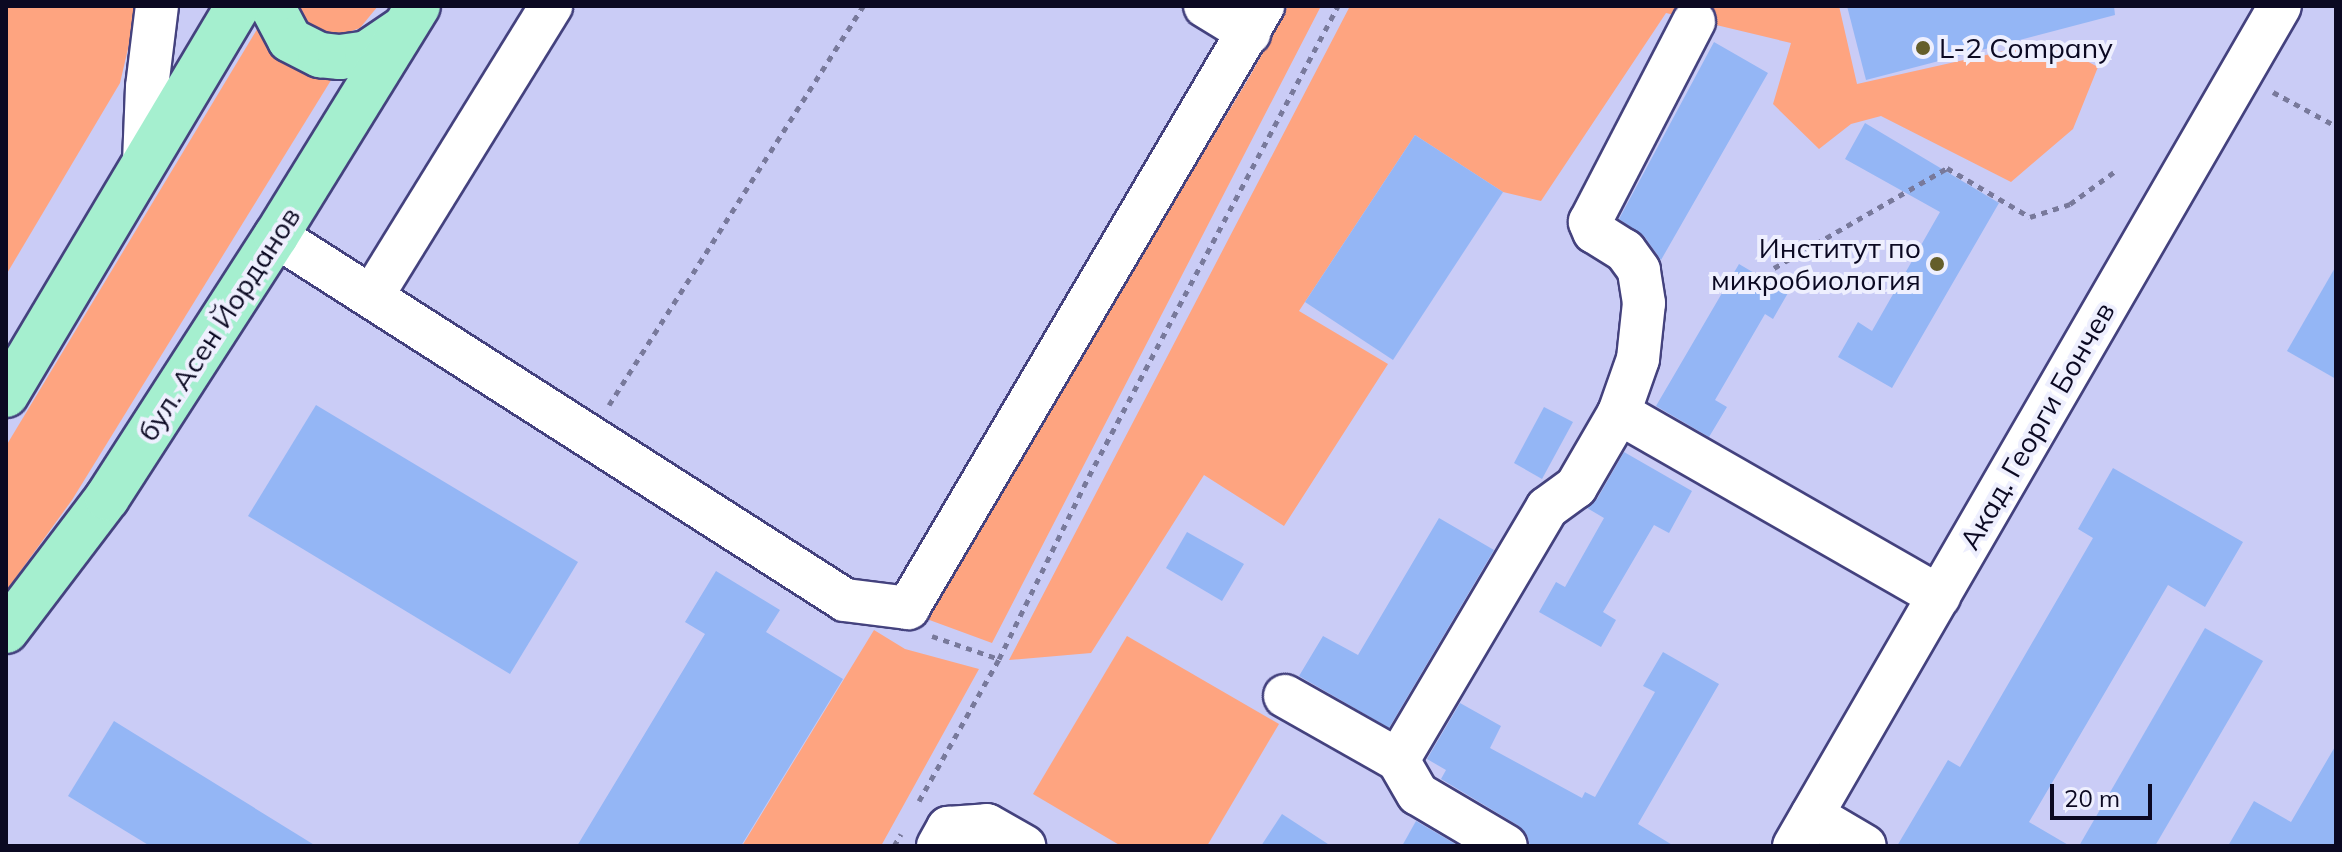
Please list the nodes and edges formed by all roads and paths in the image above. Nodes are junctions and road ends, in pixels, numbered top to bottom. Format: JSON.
{"nodes":[{"id":1,"x":157,"y":6,"type":"edge"},
{"id":2,"x":238,"y":6,"type":"edge"},
{"id":3,"x":272,"y":6,"type":"edge"},
{"id":4,"x":551,"y":6,"type":"edge"},
{"id":5,"x":863,"y":6,"type":"edge"},
{"id":6,"x":1205,"y":6,"type":"edge"},
{"id":7,"x":1338,"y":6,"type":"edge"},
{"id":8,"x":2280,"y":6,"type":"edge"},
{"id":9,"x":411,"y":17,"type":"edge"},
{"id":10,"x":1256,"y":20,"type":"edge"},
{"id":11,"x":1694,"y":21,"type":"dead end"},
{"id":12,"x":2272,"y":91,"type":"dead end"},
{"id":13,"x":164,"y":96,"type":"junction"},
{"id":14,"x":2336,"y":126,"type":"edge"},
{"id":15,"x":2114,"y":172,"type":"dead end"},
{"id":16,"x":276,"y":236,"type":"junction"},
{"id":17,"x":1774,"y":268,"type":"dead end"},
{"id":18,"x":372,"y":296,"type":"junction"},
{"id":19,"x":6,"y":395,"type":"edge"},
{"id":20,"x":1619,"y":413,"type":"junction"},
{"id":21,"x":590,"y":436,"type":"junction"},
{"id":22,"x":1939,"y":596,"type":"junction"},
{"id":23,"x":908,"y":608,"type":"junction"},
{"id":24,"x":6,"y":631,"type":"edge"},
{"id":25,"x":999,"y":659,"type":"junction"},
{"id":26,"x":1285,"y":696,"type":"dead end"},
{"id":27,"x":1398,"y":760,"type":"junction"},
{"id":28,"x":917,"y":806,"type":"dead end"},
{"id":29,"x":1803,"y":830,"type":"edge"},
{"id":30,"x":920,"y":839,"type":"edge"},
{"id":31,"x":894,"y":846,"type":"edge"},
{"id":32,"x":1024,"y":846,"type":"edge"},
{"id":33,"x":1506,"y":846,"type":"edge"},
{"id":34,"x":1865,"y":846,"type":"edge"}],
"edges":[{"from":1,"to":13,"type":"street"},
{"from":2,"to":13,"type":"main road"},
{"from":3,"to":9,"type":"main road"},
{"from":4,"to":18,"type":"street"},
{"from":5,"to":21,"type":"path"},
{"from":6,"to":10,"type":"street"},
{"from":7,"to":25,"type":"path"},
{"from":8,"to":22,"type":"street","name":"Акад. Георги Бончев"},
{"from":9,"to":16,"type":"main road","name":"бул. Асен Йорданов"},
{"from":10,"to":23,"type":"street"},
{"from":11,"to":20,"type":"street"},
{"from":12,"to":14,"type":"path"},
{"from":13,"to":19,"type":"main road"},
{"from":15,"to":17,"type":"path"},
{"from":16,"to":18,"type":"street"},
{"from":16,"to":24,"type":"main road","name":"бул. Асен Йорданов"},
{"from":18,"to":21,"type":"street"},
{"from":20,"to":22,"type":"street"},
{"from":20,"to":27,"type":"street"},
{"from":21,"to":23,"type":"street"},
{"from":22,"to":29,"type":"street","name":"Акад. Георги Бончев"},
{"from":23,"to":25,"type":"path"},
{"from":25,"to":28,"type":"path"},
{"from":26,"to":27,"type":"street"},
{"from":27,"to":33,"type":"street"},
{"from":29,"to":34,"type":"street"},
{"from":30,"to":31,"type":"path"},
{"from":30,"to":32,"type":"street"}]}
